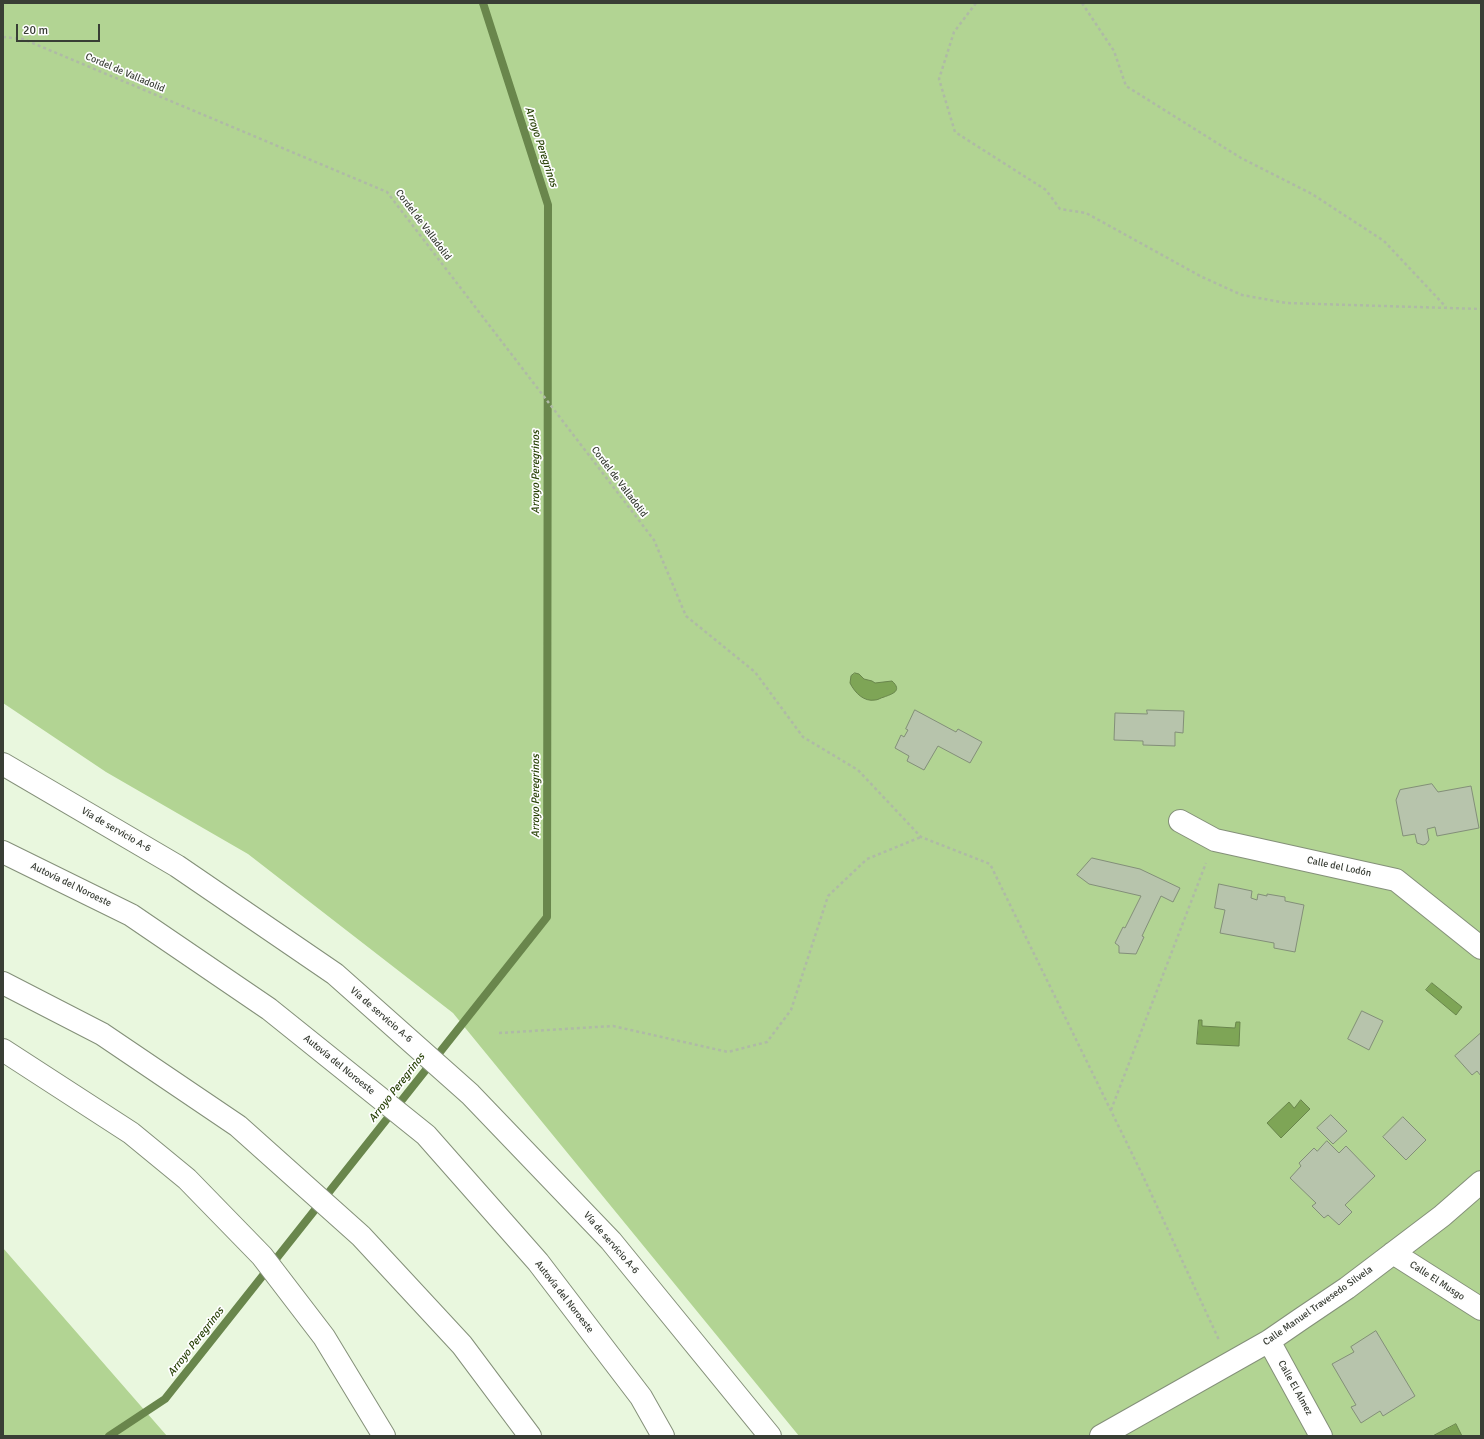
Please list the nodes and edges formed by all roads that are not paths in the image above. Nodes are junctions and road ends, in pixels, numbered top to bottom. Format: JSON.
{"nodes":[{"id":1,"x":3,"y":764,"type":"edge"},
{"id":2,"x":1180,"y":821,"type":"dead end"},
{"id":3,"x":3,"y":852,"type":"edge"},
{"id":4,"x":1481,"y":948,"type":"edge"},
{"id":5,"x":3,"y":983,"type":"edge"},
{"id":6,"x":3,"y":1050,"type":"edge"},
{"id":7,"x":1481,"y":1182,"type":"edge"},
{"id":8,"x":1393,"y":1252,"type":"junction"},
{"id":9,"x":1481,"y":1309,"type":"edge"},
{"id":10,"x":1269,"y":1341,"type":"junction"},
{"id":11,"x":384,"y":1436,"type":"edge"},
{"id":12,"x":530,"y":1436,"type":"edge"},
{"id":13,"x":663,"y":1436,"type":"edge"},
{"id":14,"x":770,"y":1436,"type":"edge"},
{"id":15,"x":1101,"y":1436,"type":"edge"},
{"id":16,"x":1321,"y":1436,"type":"edge"}],
"edges":[{"from":1,"to":14,"type":"main road","name":"Vía de servicio A-6"},
{"from":2,"to":4,"type":"main road","name":"Calle del Lodón"},
{"from":3,"to":13,"type":"main road","name":"Autovía del Noroeste"},
{"from":5,"to":12,"type":"main road"},
{"from":6,"to":11,"type":"main road"},
{"from":7,"to":8,"type":"main road","name":"Calle Manuel Travesedo Silvela"},
{"from":8,"to":9,"type":"main road","name":"Calle El Musgo"},
{"from":8,"to":10,"type":"main road","name":"Calle Manuel Travesedo Silvela"},
{"from":10,"to":15,"type":"main road","name":"Calle Manuel Travesedo Silvela"},
{"from":10,"to":16,"type":"main road","name":"Calle El Almez"}]}
